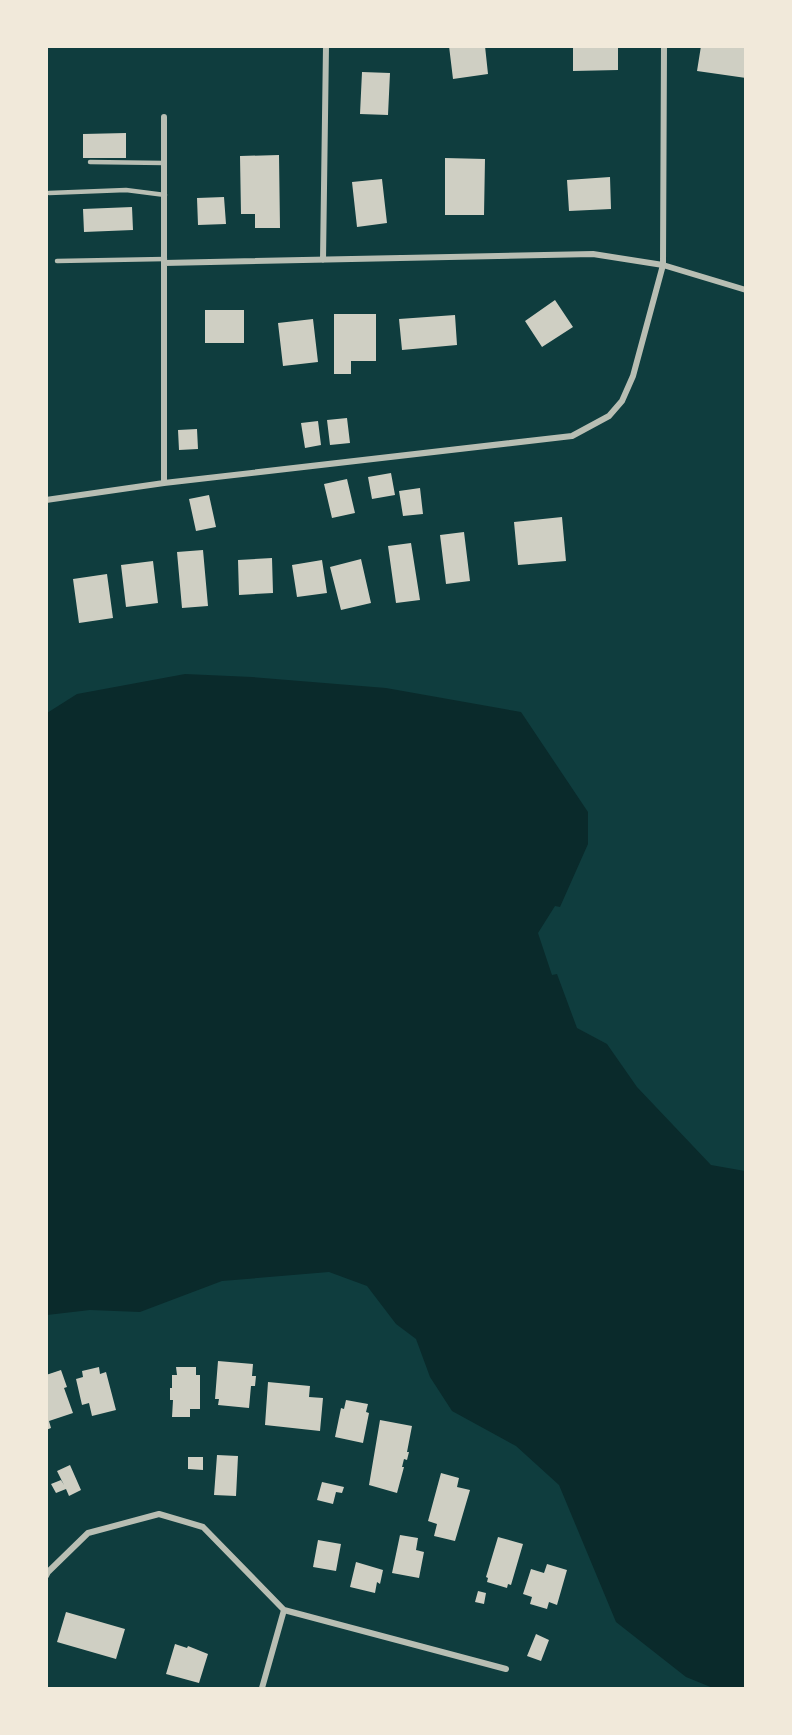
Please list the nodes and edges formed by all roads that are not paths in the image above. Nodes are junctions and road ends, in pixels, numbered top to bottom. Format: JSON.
{"nodes":[{"id":1,"x":326,"y":46,"type":"edge"},
{"id":2,"x":664,"y":46,"type":"edge"},
{"id":3,"x":164,"y":117,"type":"dead end"},
{"id":4,"x":90,"y":162,"type":"dead end"},
{"id":5,"x":164,"y":163,"type":"junction"},
{"id":6,"x":49,"y":193,"type":"dead end"},
{"id":7,"x":165,"y":195,"type":"junction"},
{"id":8,"x":323,"y":260,"type":"junction"},
{"id":9,"x":57,"y":261,"type":"dead end"},
{"id":10,"x":165,"y":261,"type":"junction"},
{"id":11,"x":663,"y":265,"type":"junction"},
{"id":12,"x":746,"y":290,"type":"edge"},
{"id":13,"x":164,"y":483,"type":"junction"},
{"id":14,"x":46,"y":500,"type":"edge"},
{"id":15,"x":46,"y":1576,"type":"edge"},
{"id":16,"x":284,"y":1610,"type":"junction"},
{"id":17,"x":506,"y":1669,"type":"dead end"},
{"id":18,"x":262,"y":1689,"type":"edge"}],
"edges":[{"from":1,"to":8,"type":"street"},
{"from":2,"to":11,"type":"street"},
{"from":3,"to":5,"type":"street"},
{"from":4,"to":5,"type":"lane"},
{"from":5,"to":7,"type":"street"},
{"from":6,"to":7,"type":"lane"},
{"from":7,"to":10,"type":"street"},
{"from":8,"to":10,"type":"street"},
{"from":8,"to":11,"type":"street"},
{"from":9,"to":10,"type":"lane"},
{"from":10,"to":13,"type":"street"},
{"from":11,"to":12,"type":"street"},
{"from":11,"to":13,"type":"street"},
{"from":13,"to":14,"type":"street"},
{"from":15,"to":16,"type":"street"},
{"from":16,"to":17,"type":"street"},
{"from":16,"to":18,"type":"street"}]}
